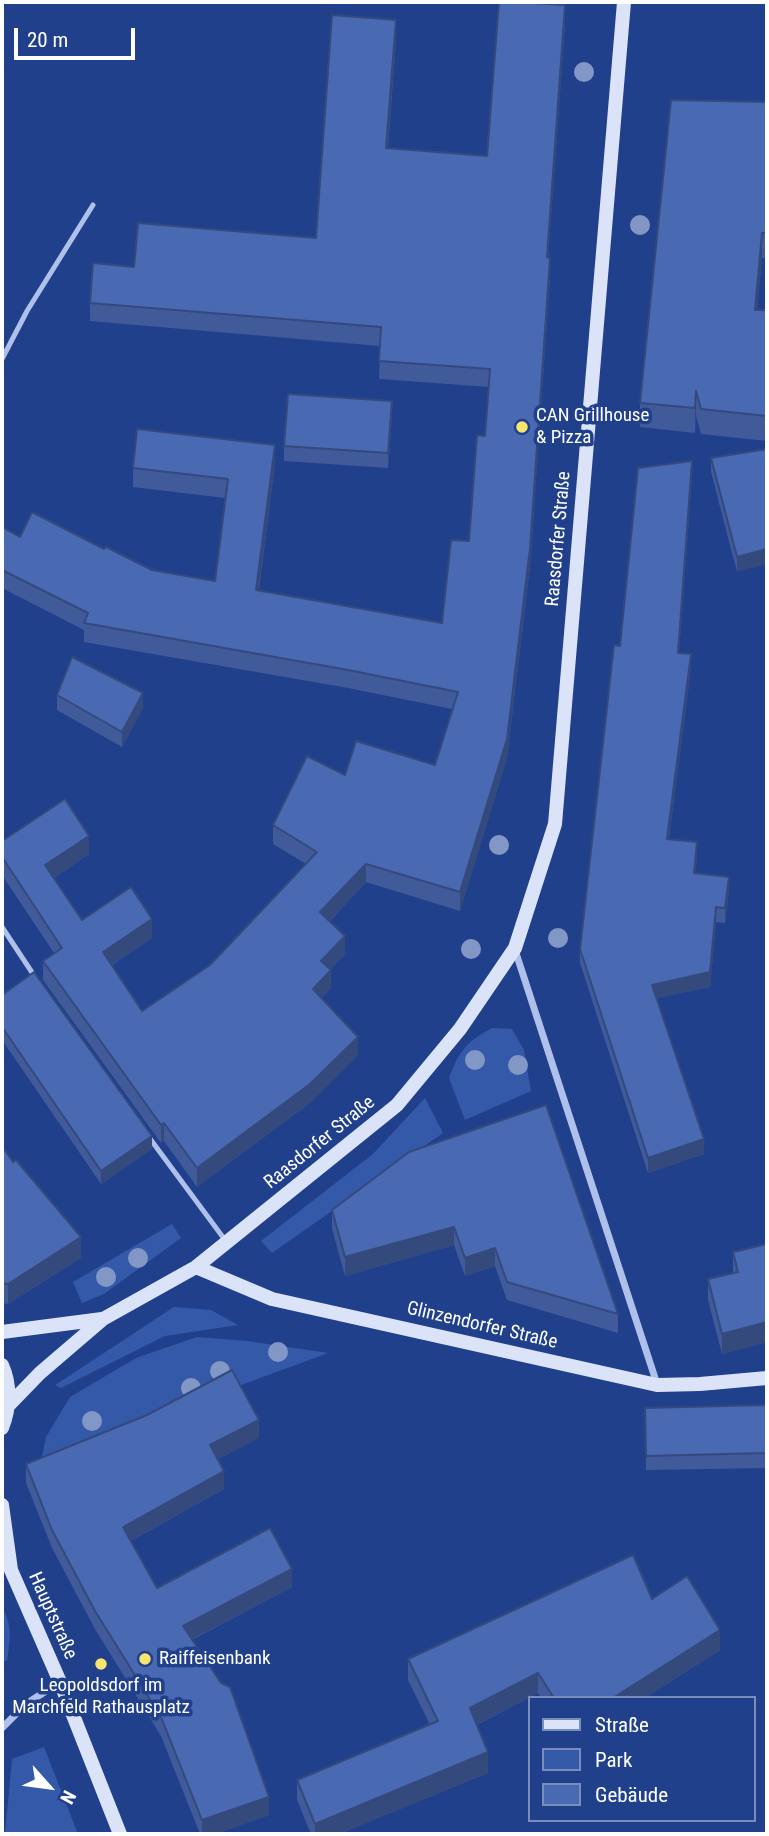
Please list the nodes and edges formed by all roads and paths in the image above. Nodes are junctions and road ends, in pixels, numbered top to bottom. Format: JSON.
{"nodes":[{"id":1,"x":624,"y":2,"type":"edge"},
{"id":2,"x":93,"y":205,"type":"dead end"},
{"id":3,"x":2,"y":359,"type":"edge"},
{"id":4,"x":2,"y":927,"type":"edge"},
{"id":5,"x":515,"y":948,"type":"junction"},
{"id":6,"x":37,"y":981,"type":"edge"},
{"id":7,"x":146,"y":1133,"type":"edge"},
{"id":8,"x":226,"y":1242,"type":"junction"},
{"id":9,"x":196,"y":1268,"type":"junction"},
{"id":10,"x":103,"y":1319,"type":"junction"},
{"id":11,"x":2,"y":1332,"type":"edge"},
{"id":12,"x":2,"y":1365,"type":"edge"},
{"id":13,"x":767,"y":1378,"type":"edge"},
{"id":14,"x":657,"y":1385,"type":"junction"},
{"id":15,"x":8,"y":1406,"type":"junction"},
{"id":16,"x":2,"y":1428,"type":"edge"},
{"id":17,"x":2,"y":1505,"type":"edge"},
{"id":18,"x":6,"y":1565,"type":"edge"},
{"id":19,"x":60,"y":1682,"type":"junction"},
{"id":20,"x":2,"y":1728,"type":"edge"},
{"id":21,"x":120,"y":1834,"type":"edge"}],
"edges":[{"from":1,"to":5,"type":"main road","name":"Raasdorfer Straße"},
{"from":2,"to":3,"type":"lane"},
{"from":4,"to":6,"type":"lane"},
{"from":5,"to":8,"type":"main road","name":"Raasdorfer Straße"},
{"from":5,"to":14,"type":"street"},
{"from":7,"to":8,"type":"lane"},
{"from":8,"to":9,"type":"main road","name":"Raasdorfer Straße"},
{"from":9,"to":10,"type":"main road","name":"Raasdorfer Straße"},
{"from":9,"to":14,"type":"main road","name":"Glinzendorfer Straße"},
{"from":10,"to":11,"type":"main road","name":"Raasdorfer Straße"},
{"from":10,"to":15,"type":"main road","name":"Raasdorfer Straße"},
{"from":12,"to":15,"type":"main road"},
{"from":13,"to":14,"type":"main road","name":"Glinzendorfer Straße"},
{"from":15,"to":16,"type":"main road"},
{"from":17,"to":18,"type":"main road","name":"Hauptstraße"},
{"from":18,"to":19,"type":"main road","name":"Hauptstraße"},
{"from":19,"to":20,"type":"street"},
{"from":19,"to":21,"type":"main road","name":"Hauptstraße"}]}
